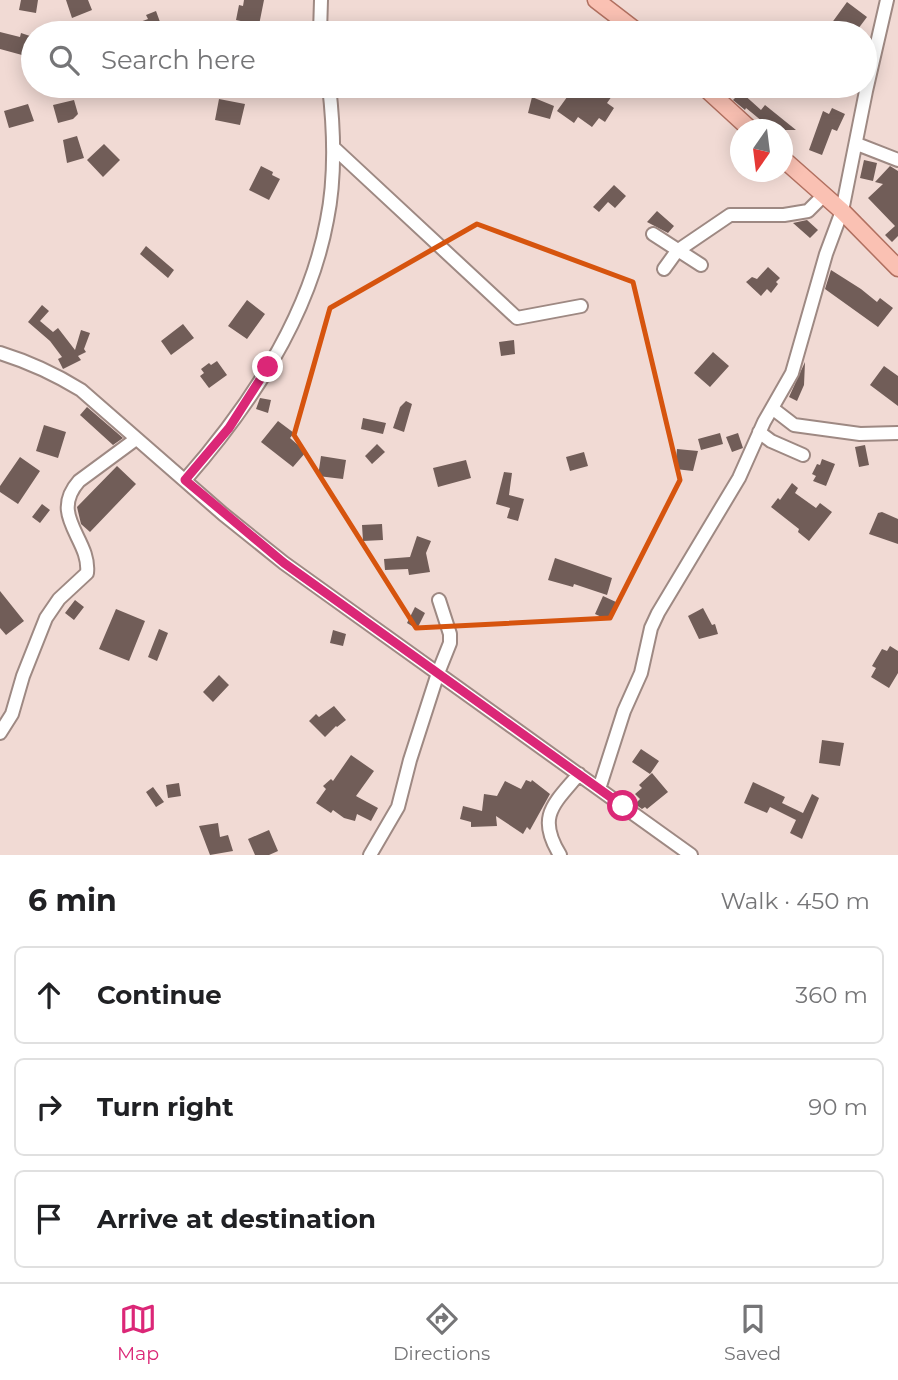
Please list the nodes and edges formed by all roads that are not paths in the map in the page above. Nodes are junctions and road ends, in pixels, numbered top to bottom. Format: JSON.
{"nodes":[{"id":1,"x":321,"y":0,"type":"edge"},
{"id":2,"x":596,"y":0,"type":"edge"},
{"id":3,"x":887,"y":0,"type":"edge"},
{"id":4,"x":320,"y":21,"type":"edge"},
{"id":5,"x":623,"y":21,"type":"edge"},
{"id":6,"x":877,"y":43,"type":"edge"},
{"id":7,"x":330,"y":98,"type":"edge"},
{"id":8,"x":716,"y":98,"type":"edge"},
{"id":9,"x":865,"y":98,"type":"edge"},
{"id":10,"x":739,"y":119,"type":"edge"},
{"id":11,"x":857,"y":144,"type":"junction"},
{"id":12,"x":333,"y":147,"type":"junction"},
{"id":13,"x":898,"y":160,"type":"edge"},
{"id":14,"x":793,"y":168,"type":"edge"},
{"id":15,"x":824,"y":195,"type":"junction"},
{"id":16,"x":842,"y":211,"type":"junction"},
{"id":17,"x":653,"y":234,"type":"dead end"},
{"id":18,"x":677,"y":251,"type":"junction"},
{"id":19,"x":701,"y":265,"type":"dead end"},
{"id":20,"x":898,"y":268,"type":"edge"},
{"id":21,"x":664,"y":269,"type":"dead end"},
{"id":22,"x":581,"y":306,"type":"dead end"},
{"id":23,"x":0,"y":353,"type":"edge"},
{"id":24,"x":772,"y":408,"type":"junction"},
{"id":25,"x":759,"y":432,"type":"junction"},
{"id":26,"x":898,"y":433,"type":"edge"},
{"id":27,"x":136,"y":439,"type":"junction"},
{"id":28,"x":803,"y":455,"type":"dead end"},
{"id":29,"x":185,"y":480,"type":"junction"},
{"id":30,"x":439,"y":600,"type":"dead end"},
{"id":31,"x":438,"y":673,"type":"junction"},
{"id":32,"x":0,"y":733,"type":"edge"},
{"id":33,"x":579,"y":774,"type":"junction"},
{"id":34,"x":599,"y":789,"type":"junction"},
{"id":35,"x":370,"y":855,"type":"edge"},
{"id":36,"x":560,"y":855,"type":"edge"},
{"id":37,"x":691,"y":855,"type":"edge"}],
"edges":[{"from":1,"to":4,"type":"street"},
{"from":2,"to":5,"type":"main road"},
{"from":3,"to":6,"type":"street"},
{"from":7,"to":12,"type":"street"},
{"from":8,"to":10,"type":"main road"},
{"from":9,"to":11,"type":"street"},
{"from":11,"to":13,"type":"street"},
{"from":11,"to":16,"type":"street"},
{"from":12,"to":22,"type":"street"},
{"from":12,"to":29,"type":"street"},
{"from":14,"to":15,"type":"main road"},
{"from":15,"to":16,"type":"main road"},
{"from":15,"to":18,"type":"street"},
{"from":16,"to":20,"type":"main road"},
{"from":16,"to":24,"type":"street"},
{"from":17,"to":18,"type":"street"},
{"from":18,"to":19,"type":"street"},
{"from":18,"to":21,"type":"street"},
{"from":23,"to":27,"type":"street"},
{"from":24,"to":25,"type":"street"},
{"from":24,"to":26,"type":"street"},
{"from":25,"to":28,"type":"street"},
{"from":25,"to":34,"type":"street"},
{"from":27,"to":29,"type":"street"},
{"from":27,"to":32,"type":"street"},
{"from":29,"to":31,"type":"street"},
{"from":30,"to":31,"type":"street"},
{"from":31,"to":33,"type":"street"},
{"from":31,"to":35,"type":"street"},
{"from":33,"to":34,"type":"street"},
{"from":33,"to":36,"type":"street"},
{"from":34,"to":37,"type":"street"}]}
